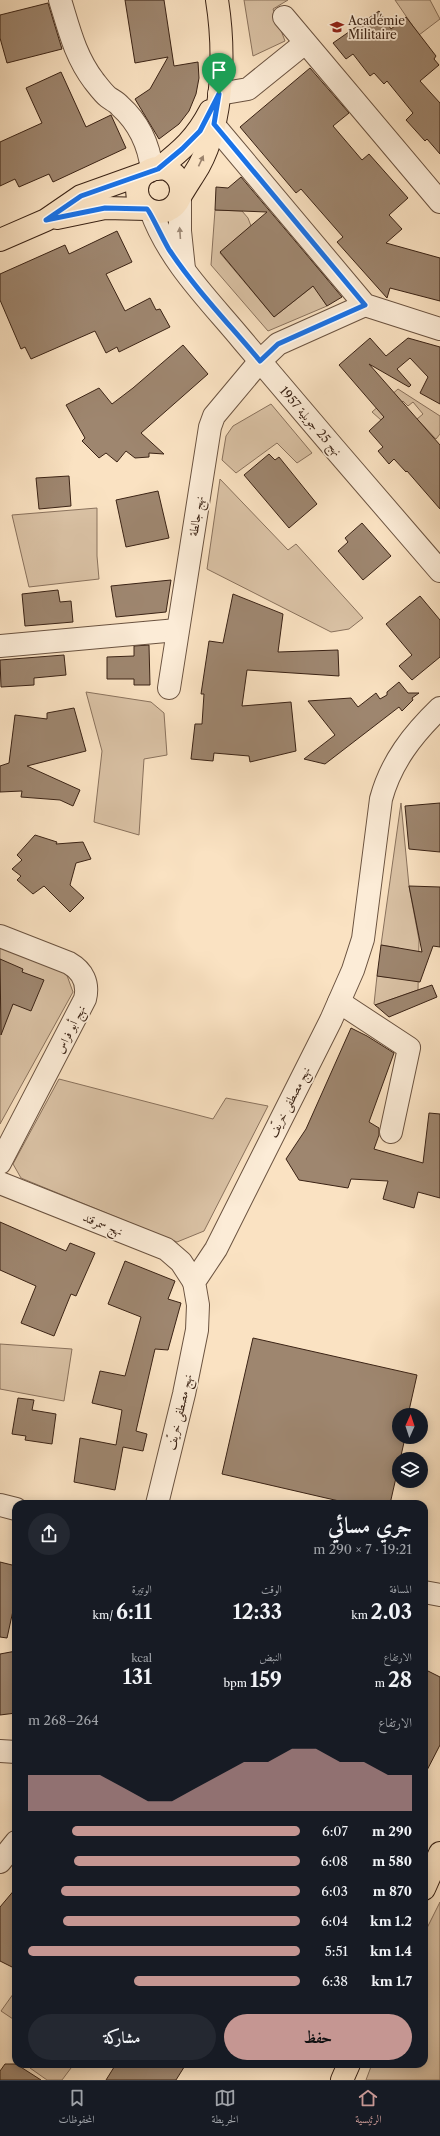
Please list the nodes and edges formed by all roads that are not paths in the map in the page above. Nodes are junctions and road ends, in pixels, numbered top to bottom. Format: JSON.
{"nodes":[{"id":1,"x":60,"y":0,"type":"edge"},
{"id":2,"x":217,"y":0,"type":"edge"},
{"id":3,"x":284,"y":17,"type":"dead end"},
{"id":4,"x":305,"y":43,"type":"junction"},
{"id":5,"x":219,"y":94,"type":"junction"},
{"id":6,"x":214,"y":124,"type":"junction"},
{"id":7,"x":153,"y":170,"type":"junction"},
{"id":8,"x":180,"y":196,"type":"junction"},
{"id":9,"x":440,"y":202,"type":"edge"},
{"id":10,"x":149,"y":210,"type":"junction"},
{"id":11,"x":46,"y":220,"type":"junction"},
{"id":12,"x":0,"y":240,"type":"edge"},
{"id":13,"x":184,"y":269,"type":"junction"},
{"id":14,"x":365,"y":305,"type":"junction"},
{"id":15,"x":440,"y":329,"type":"edge"},
{"id":16,"x":260,"y":361,"type":"junction"},
{"id":17,"x":440,"y":571,"type":"edge"},
{"id":18,"x":177,"y":630,"type":"junction"},
{"id":19,"x":0,"y":646,"type":"edge"},
{"id":20,"x":169,"y":688,"type":"dead end"},
{"id":21,"x":440,"y":708,"type":"edge"},
{"id":22,"x":0,"y":936,"type":"edge"},
{"id":23,"x":339,"y":1002,"type":"junction"},
{"id":24,"x":391,"y":1132,"type":"dead end"},
{"id":25,"x":0,"y":1163,"type":"edge"},
{"id":26,"x":0,"y":1183,"type":"edge"},
{"id":27,"x":194,"y":1282,"type":"junction"},
{"id":28,"x":158,"y":1500,"type":"edge"},
{"id":29,"x":0,"y":1505,"type":"edge"},
{"id":30,"x":12,"y":1508,"type":"edge"},
{"id":31,"x":428,"y":1593,"type":"edge"},
{"id":32,"x":440,"y":1595,"type":"edge"},
{"id":33,"x":0,"y":1751,"type":"edge"},
{"id":34,"x":12,"y":1752,"type":"edge"},
{"id":35,"x":12,"y":1847,"type":"edge"},
{"id":36,"x":440,"y":1853,"type":"edge"},
{"id":37,"x":0,"y":1862,"type":"edge"},
{"id":38,"x":428,"y":1880,"type":"edge"},
{"id":39,"x":347,"y":2068,"type":"edge"},
{"id":40,"x":342,"y":2080,"type":"edge"}],
"edges":[{"from":1,"to":7,"type":"street"},
{"from":2,"to":5,"type":"main road"},
{"from":3,"to":4,"type":"street"},
{"from":4,"to":5,"type":"street"},
{"from":4,"to":9,"type":"street"},
{"from":5,"to":6,"type":"main road"},
{"from":5,"to":7,"type":"main road"},
{"from":8,"to":6,"type":"main road","one_way":true},
{"from":6,"to":14,"type":"street"},
{"from":7,"to":8,"type":"main road"},
{"from":7,"to":10,"type":"main road"},
{"from":7,"to":11,"type":"main road"},
{"from":8,"to":10,"type":"main road"},
{"from":13,"to":8,"type":"street","one_way":true},
{"from":10,"to":11,"type":"main road"},
{"from":10,"to":13,"type":"street","name":"نهج 25 جويلية 1957"},
{"from":11,"to":12,"type":"main road"},
{"from":13,"to":16,"type":"street","name":"نهج 25 جويلية 1957"},
{"from":14,"to":15,"type":"street"},
{"from":14,"to":16,"type":"street","name":"نهج جالطة"},
{"from":16,"to":17,"type":"street","name":"نهج 25 جويلية 1957"},
{"from":16,"to":18,"type":"street","name":"نهج جالطة"},
{"from":18,"to":19,"type":"street"},
{"from":18,"to":20,"type":"street","name":"نهج جالطة"},
{"from":21,"to":23,"type":"street","name":"نهج مصطفى خريّف"},
{"from":22,"to":25,"type":"street","name":"نهج أبو فراس"},
{"from":23,"to":24,"type":"street"},
{"from":23,"to":27,"type":"street","name":"نهج مصطفى خريّف"},
{"from":26,"to":27,"type":"street","name":"نهج سمرقند"},
{"from":27,"to":28,"type":"street","name":"نهج مصطفى خريّف"},
{"from":29,"to":30,"type":"street"},
{"from":31,"to":32,"type":"street"},
{"from":33,"to":34,"type":"street"},
{"from":35,"to":37,"type":"street"},
{"from":36,"to":38,"type":"main road"},
{"from":39,"to":40,"type":"main road"}]}
